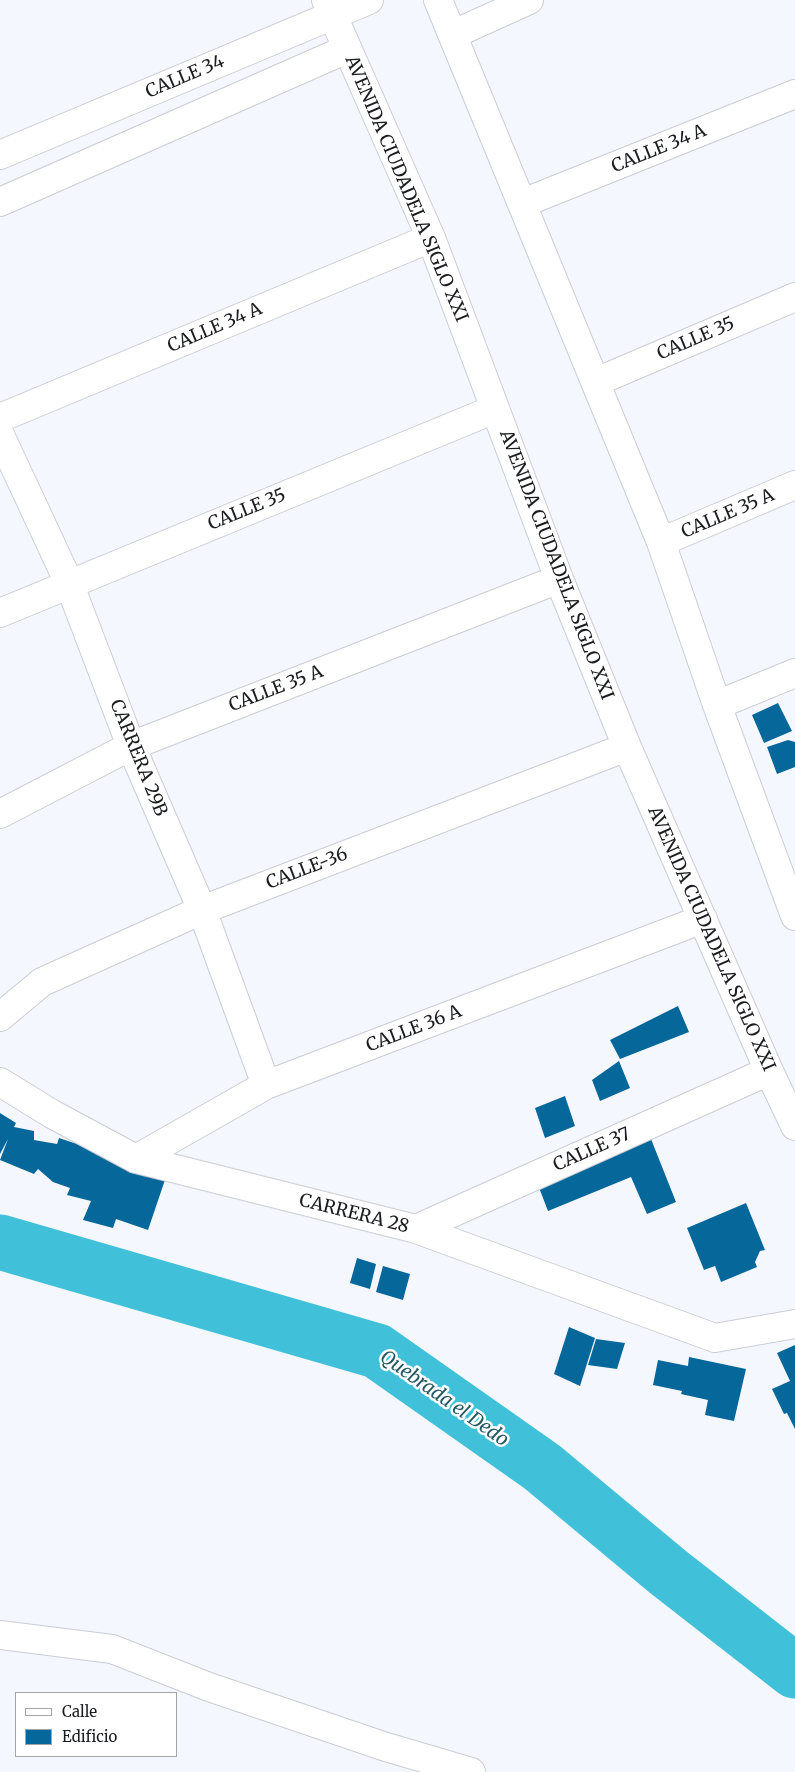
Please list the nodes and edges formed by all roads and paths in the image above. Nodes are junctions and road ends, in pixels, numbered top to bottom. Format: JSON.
{"nodes":[{"id":1,"x":370,"y":0,"type":"edge"},
{"id":2,"x":438,"y":0,"type":"edge"},
{"id":3,"x":529,"y":0,"type":"edge"},
{"id":4,"x":329,"y":8,"type":"edge"},
{"id":5,"x":454,"y":34,"type":"junction"},
{"id":6,"x":347,"y":49,"type":"junction"},
{"id":7,"x":795,"y":94,"type":"edge"},
{"id":8,"x":0,"y":155,"type":"edge"},
{"id":9,"x":0,"y":202,"type":"edge"},
{"id":10,"x":523,"y":203,"type":"junction"},
{"id":11,"x":431,"y":238,"type":"junction"},
{"id":12,"x":795,"y":297,"type":"edge"},
{"id":13,"x":596,"y":382,"type":"junction"},
{"id":14,"x":495,"y":409,"type":"junction"},
{"id":15,"x":0,"y":418,"type":"edge"},
{"id":16,"x":0,"y":435,"type":"edge"},
{"id":17,"x":795,"y":485,"type":"edge"},
{"id":18,"x":661,"y":542,"type":"junction"},
{"id":19,"x":559,"y":579,"type":"junction"},
{"id":20,"x":69,"y":583,"type":"junction"},
{"id":21,"x":0,"y":613,"type":"edge"},
{"id":22,"x":795,"y":673,"type":"edge"},
{"id":23,"x":717,"y":705,"type":"junction"},
{"id":24,"x":131,"y":746,"type":"junction"},
{"id":25,"x":627,"y":747,"type":"junction"},
{"id":26,"x":0,"y":814,"type":"edge"},
{"id":27,"x":787,"y":873,"type":"edge"},
{"id":28,"x":202,"y":910,"type":"junction"},
{"id":29,"x":795,"y":916,"type":"edge"},
{"id":30,"x":703,"y":920,"type":"junction"},
{"id":31,"x":0,"y":1017,"type":"edge"},
{"id":32,"x":769,"y":1071,"type":"junction"},
{"id":33,"x":0,"y":1082,"type":"edge"},
{"id":34,"x":266,"y":1084,"type":"junction"},
{"id":35,"x":795,"y":1126,"type":"edge"},
{"id":36,"x":136,"y":1159,"type":"junction"},
{"id":37,"x":416,"y":1229,"type":"junction"},
{"id":38,"x":795,"y":1324,"type":"edge"},
{"id":39,"x":0,"y":1635,"type":"edge"},
{"id":40,"x":470,"y":1772,"type":"edge"}],
"edges":[{"from":1,"to":4,"type":"street","name":"CALLE 34"},
{"from":2,"to":5,"type":"street"},
{"from":3,"to":5,"type":"street"},
{"from":4,"to":6,"type":"street","name":"AVENIDA CIUDADELA SIGLO XXI"},
{"from":4,"to":8,"type":"street","name":"CALLE 34"},
{"from":5,"to":10,"type":"street"},
{"from":6,"to":9,"type":"street"},
{"from":6,"to":11,"type":"street","name":"AVENIDA CIUDADELA SIGLO XXI"},
{"from":7,"to":10,"type":"street","name":"CALLE 34 A"},
{"from":10,"to":13,"type":"street"},
{"from":11,"to":14,"type":"street","name":"AVENIDA CIUDADELA SIGLO XXI"},
{"from":11,"to":15,"type":"street","name":"CALLE 34 A"},
{"from":12,"to":13,"type":"street","name":"CALLE 35"},
{"from":13,"to":18,"type":"street"},
{"from":14,"to":19,"type":"street","name":"AVENIDA CIUDADELA SIGLO XXI"},
{"from":14,"to":20,"type":"street","name":"CALLE 35"},
{"from":16,"to":20,"type":"street","name":"CARRERA 29B"},
{"from":17,"to":18,"type":"street","name":"CALLE 35 A"},
{"from":18,"to":23,"type":"street"},
{"from":19,"to":24,"type":"street","name":"CALLE 35 A"},
{"from":19,"to":25,"type":"street","name":"AVENIDA CIUDADELA SIGLO XXI"},
{"from":20,"to":21,"type":"street","name":"CALLE 35"},
{"from":20,"to":24,"type":"street","name":"CARRERA 29B"},
{"from":22,"to":23,"type":"street"},
{"from":23,"to":27,"type":"street"},
{"from":24,"to":26,"type":"street","name":"CALLE 35 A"},
{"from":24,"to":28,"type":"street","name":"CARRERA 29B"},
{"from":25,"to":28,"type":"street","name":"CALLE-36"},
{"from":25,"to":30,"type":"street","name":"AVENIDA CIUDADELA SIGLO XXI"},
{"from":27,"to":29,"type":"street"},
{"from":28,"to":31,"type":"street","name":"CALLE-36"},
{"from":28,"to":34,"type":"street","name":"CARRERA 29B"},
{"from":30,"to":32,"type":"street","name":"AVENIDA CIUDADELA SIGLO XXI"},
{"from":30,"to":34,"type":"street","name":"CALLE 36 A"},
{"from":32,"to":35,"type":"street","name":"AVENIDA CIUDADELA SIGLO XXI"},
{"from":32,"to":37,"type":"street","name":"CALLE 37"},
{"from":33,"to":36,"type":"street","name":"CARRERA 28"},
{"from":34,"to":36,"type":"street","name":"CALLE 36 A"},
{"from":36,"to":37,"type":"street","name":"CARRERA 28"},
{"from":37,"to":38,"type":"street","name":"CARRERA 28"},
{"from":39,"to":40,"type":"street"}]}
